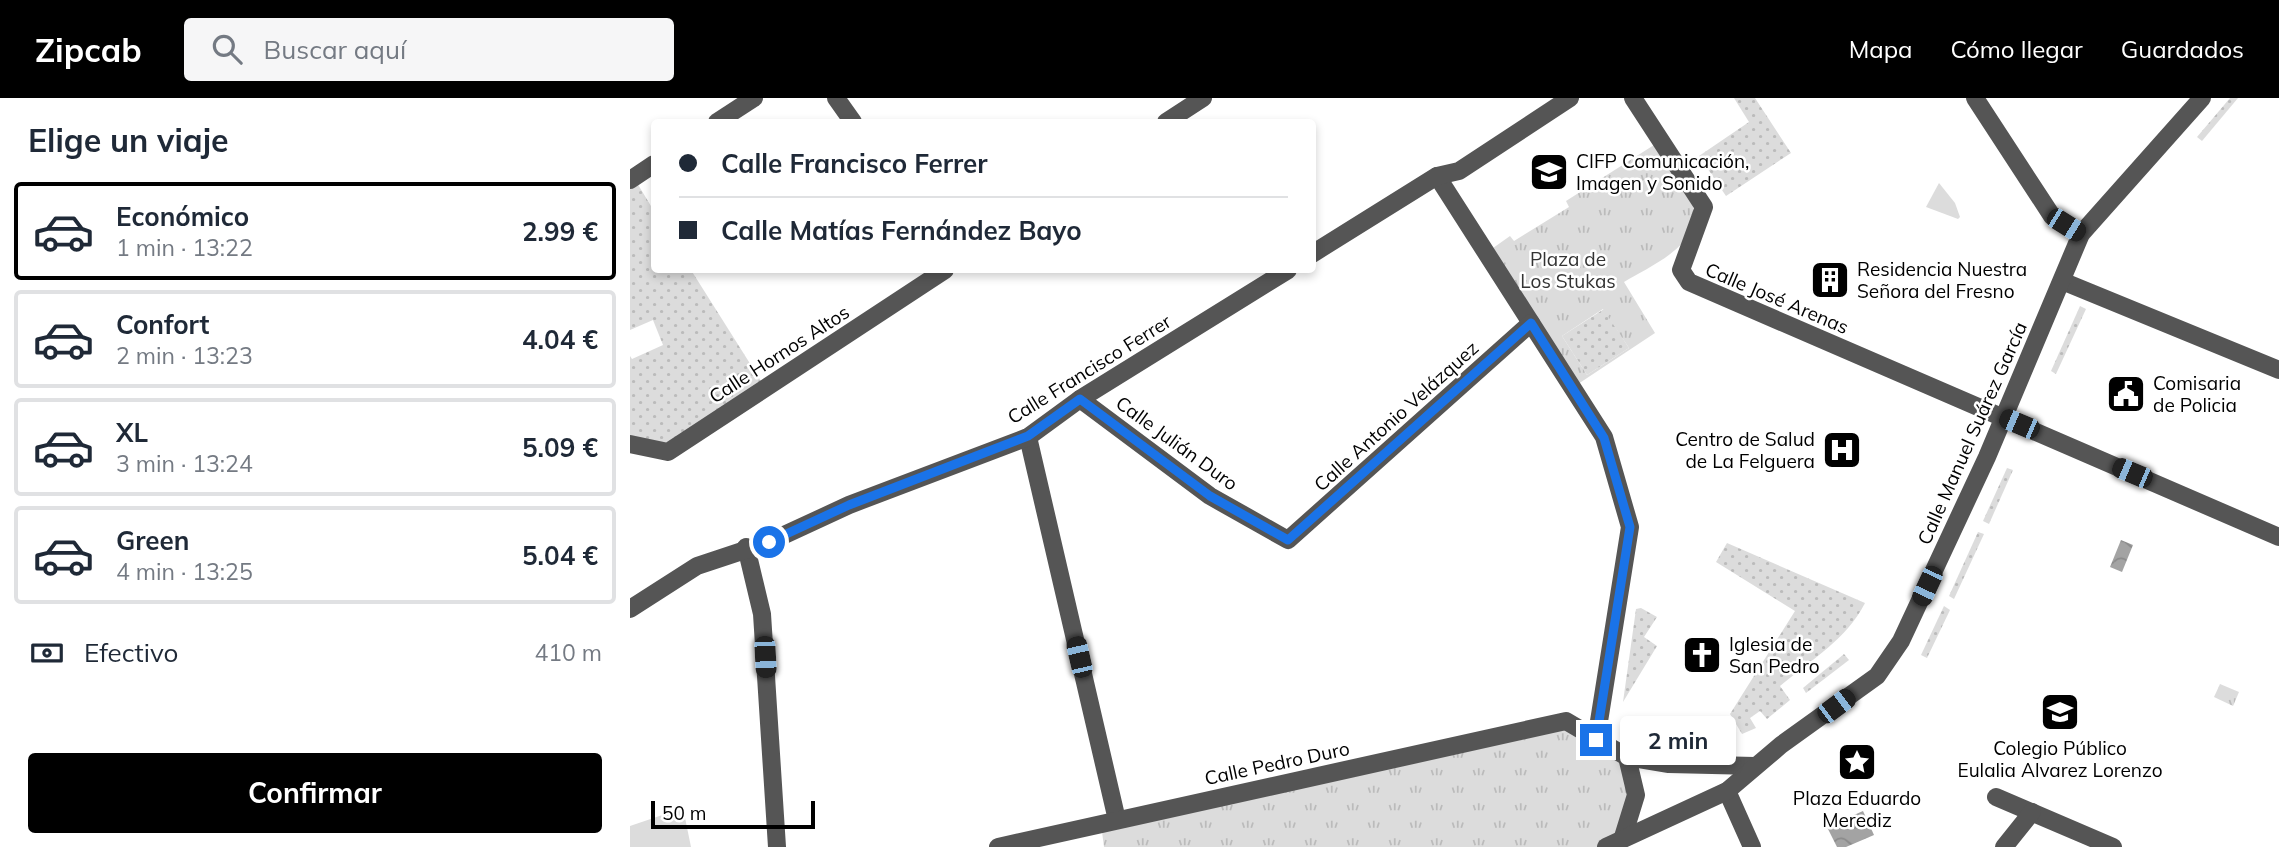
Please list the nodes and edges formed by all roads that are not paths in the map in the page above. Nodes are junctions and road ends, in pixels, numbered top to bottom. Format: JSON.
{"nodes":[{"id":1,"x":754,"y":98,"type":"edge"},
{"id":2,"x":836,"y":98,"type":"edge"},
{"id":3,"x":1203,"y":98,"type":"edge"},
{"id":4,"x":1570,"y":98,"type":"edge"},
{"id":5,"x":1633,"y":98,"type":"edge"},
{"id":6,"x":1975,"y":98,"type":"edge"},
{"id":7,"x":2202,"y":98,"type":"edge"},
{"id":8,"x":722,"y":119,"type":"edge"},
{"id":9,"x":851,"y":119,"type":"edge"},
{"id":10,"x":1171,"y":119,"type":"edge"},
{"id":11,"x":651,"y":166,"type":"edge"},
{"id":12,"x":1437,"y":176,"type":"junction"},
{"id":13,"x":630,"y":180,"type":"edge"},
{"id":14,"x":2081,"y":234,"type":"junction"},
{"id":15,"x":1316,"y":252,"type":"edge"},
{"id":16,"x":940,"y":273,"type":"edge"},
{"id":17,"x":1282,"y":273,"type":"edge"},
{"id":18,"x":2062,"y":281,"type":"junction"},
{"id":19,"x":1531,"y":323,"type":"junction"},
{"id":20,"x":2279,"y":370,"type":"edge"},
{"id":21,"x":1080,"y":399,"type":"junction"},
{"id":22,"x":2005,"y":418,"type":"junction"},
{"id":23,"x":1028,"y":436,"type":"junction"},
{"id":24,"x":630,"y":444,"type":"edge"},
{"id":25,"x":2279,"y":537,"type":"edge"},
{"id":26,"x":1288,"y":540,"type":"joint"},
{"id":27,"x":746,"y":547,"type":"junction"},
{"id":28,"x":630,"y":609,"type":"edge"},
{"id":29,"x":1596,"y":740,"type":"junction"},
{"id":30,"x":1627,"y":757,"type":"junction"},
{"id":31,"x":1755,"y":766,"type":"junction"},
{"id":32,"x":1727,"y":791,"type":"junction"},
{"id":33,"x":1996,"y":797,"type":"dead end"},
{"id":34,"x":2032,"y":812,"type":"junction"},
{"id":35,"x":1117,"y":820,"type":"junction"},
{"id":36,"x":1623,"y":837,"type":"junction"},
{"id":37,"x":776,"y":847,"type":"edge"},
{"id":38,"x":998,"y":847,"type":"edge"},
{"id":39,"x":1606,"y":847,"type":"edge"},
{"id":40,"x":1752,"y":847,"type":"edge"},
{"id":41,"x":2004,"y":847,"type":"edge"},
{"id":42,"x":2113,"y":847,"type":"edge"}],
"edges":[{"from":1,"to":8,"type":"street"},
{"from":2,"to":9,"type":"street"},
{"from":3,"to":10,"type":"street"},
{"from":4,"to":12,"type":"street"},
{"from":5,"to":22,"type":"street","name":"Calle José Arenas"},
{"from":6,"to":14,"type":"street"},
{"from":7,"to":14,"type":"street","name":"Calle Manuel Suárez García"},
{"from":11,"to":13,"type":"street"},
{"from":12,"to":15,"type":"street"},
{"from":12,"to":19,"type":"street"},
{"from":14,"to":18,"type":"street","name":"Calle Manuel Suárez García"},
{"from":16,"to":24,"type":"street","name":"Calle Hornos Altos"},
{"from":17,"to":21,"type":"street","name":"Calle Francisco Ferrer"},
{"from":18,"to":20,"type":"street"},
{"from":18,"to":22,"type":"street","name":"Calle Manuel Suárez García"},
{"from":19,"to":26,"type":"street","name":"Calle Antonio Velázquez"},
{"from":19,"to":29,"type":"street"},
{"from":21,"to":23,"type":"street","name":"Calle Francisco Ferrer"},
{"from":21,"to":26,"type":"street","name":"Calle Julián Duro"},
{"from":22,"to":25,"type":"street"},
{"from":22,"to":31,"type":"street","name":"Calle Manuel Suárez García"},
{"from":23,"to":27,"type":"street","name":"Calle Francisco Ferrer"},
{"from":23,"to":35,"type":"street"},
{"from":27,"to":28,"type":"street","name":"Calle Francisco Ferrer"},
{"from":27,"to":37,"type":"street"},
{"from":29,"to":30,"type":"street"},
{"from":29,"to":35,"type":"street","name":"Calle Pedro Duro"},
{"from":30,"to":31,"type":"street"},
{"from":30,"to":36,"type":"street"},
{"from":31,"to":32,"type":"street","name":"Calle Manuel Suárez García"},
{"from":32,"to":36,"type":"street","name":"Calle Manuel Suárez García"},
{"from":32,"to":40,"type":"street"},
{"from":33,"to":34,"type":"street"},
{"from":34,"to":41,"type":"street"},
{"from":34,"to":42,"type":"street"},
{"from":35,"to":38,"type":"street","name":"Calle Pedro Duro"},
{"from":36,"to":39,"type":"street","name":"Calle Manuel Suárez García"}]}
